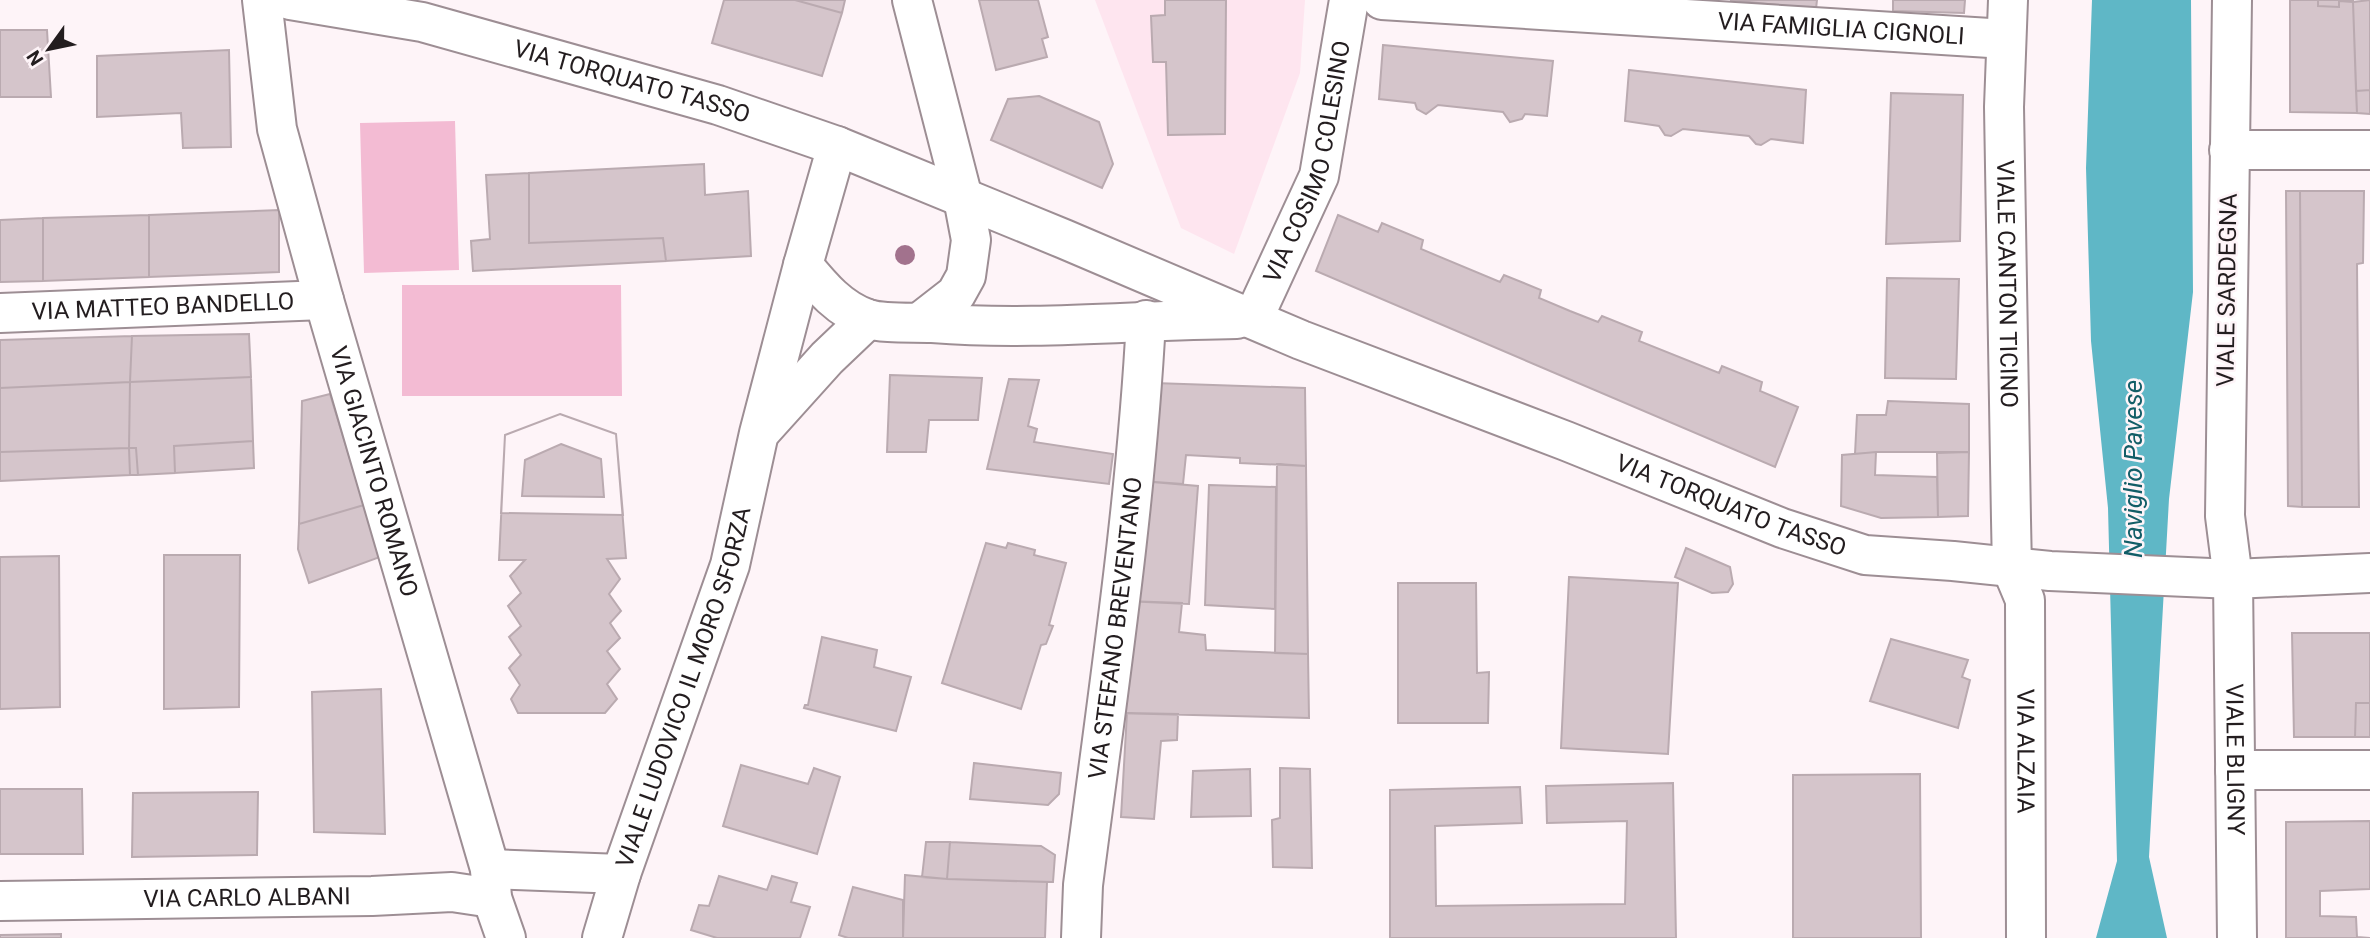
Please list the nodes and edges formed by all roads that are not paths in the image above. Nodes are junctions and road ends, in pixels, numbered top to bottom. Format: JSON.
{"nodes":[{"id":1,"x":262,"y":0,"type":"edge"},
{"id":2,"x":290,"y":0,"type":"edge"},
{"id":3,"x":912,"y":0,"type":"edge"},
{"id":4,"x":1349,"y":0,"type":"edge"},
{"id":5,"x":1382,"y":0,"type":"edge"},
{"id":6,"x":2008,"y":0,"type":"edge"},
{"id":7,"x":2232,"y":0,"type":"edge"},
{"id":8,"x":2006,"y":39,"type":"junction"},
{"id":9,"x":838,"y":146,"type":"junction"},
{"id":10,"x":2229,"y":150,"type":"junction"},
{"id":11,"x":2370,"y":150,"type":"edge"},
{"id":12,"x":963,"y":198,"type":"junction"},
{"id":13,"x":803,"y":265,"type":"junction"},
{"id":14,"x":324,"y":300,"type":"junction"},
{"id":15,"x":0,"y":313,"type":"edge"},
{"id":16,"x":868,"y":319,"type":"junction"},
{"id":17,"x":1253,"y":319,"type":"junction"},
{"id":18,"x":1146,"y":320,"type":"junction"},
{"id":19,"x":920,"y":322,"type":"junction"},
{"id":20,"x":759,"y":433,"type":"junction"},
{"id":21,"x":2012,"y":569,"type":"junction"},
{"id":22,"x":2370,"y":573,"type":"edge"},
{"id":23,"x":2233,"y":579,"type":"junction"},
{"id":24,"x":2235,"y":770,"type":"junction"},
{"id":25,"x":2370,"y":771,"type":"edge"},
{"id":26,"x":621,"y":874,"type":"junction"},
{"id":27,"x":491,"y":883,"type":"junction"},
{"id":28,"x":0,"y":901,"type":"edge"},
{"id":29,"x":506,"y":938,"type":"edge"},
{"id":30,"x":602,"y":938,"type":"edge"},
{"id":31,"x":1081,"y":938,"type":"edge"},
{"id":32,"x":2026,"y":938,"type":"edge"},
{"id":33,"x":2237,"y":938,"type":"edge"}],
"edges":[{"from":1,"to":14,"type":"street","name":"VIA GIACINTO ROMANO"},
{"from":2,"to":9,"type":"street","name":"VIA TORQUATO TASSO"},
{"from":3,"to":12,"type":"street"},
{"from":4,"to":17,"type":"street","name":"VIA COSIMO COLESINO"},
{"from":5,"to":8,"type":"street","name":"VIA FAMIGLIA CIGNOLI"},
{"from":6,"to":8,"type":"street","name":"VIALE CANTON TICINO"},
{"from":7,"to":10,"type":"street","name":"VIALE SARDEGNA"},
{"from":8,"to":21,"type":"street","name":"VIALE CANTON TICINO"},
{"from":9,"to":12,"type":"street","name":"VIA TORQUATO TASSO"},
{"from":9,"to":13,"type":"street","name":"VIALE LUDOVICO IL MORO SFORZA"},
{"from":10,"to":11,"type":"street"},
{"from":10,"to":23,"type":"street","name":"VIALE SARDEGNA"},
{"from":12,"to":17,"type":"street","name":"VIA TORQUATO TASSO"},
{"from":12,"to":19,"type":"street"},
{"from":13,"to":16,"type":"street"},
{"from":13,"to":20,"type":"street","name":"VIALE LUDOVICO IL MORO SFORZA"},
{"from":14,"to":15,"type":"street","name":"VIA MATTEO BANDELLO"},
{"from":14,"to":27,"type":"street","name":"VIA GIACINTO ROMANO"},
{"from":16,"to":19,"type":"street","name":"VIA TORQUATO TASSO"},
{"from":16,"to":20,"type":"street","name":"VIALE LUDOVICO IL MORO SFORZA"},
{"from":17,"to":18,"type":"street","name":"VIA TORQUATO TASSO"},
{"from":17,"to":21,"type":"street","name":"VIA TORQUATO TASSO"},
{"from":18,"to":19,"type":"street","name":"VIA TORQUATO TASSO"},
{"from":18,"to":31,"type":"street","name":"VIA STEFANO BREVENTANO"},
{"from":20,"to":26,"type":"street","name":"VIALE LUDOVICO IL MORO SFORZA"},
{"from":21,"to":23,"type":"street","name":"VIA TORQUATO TASSO"},
{"from":21,"to":32,"type":"street","name":"VIA ALZAIA"},
{"from":22,"to":23,"type":"street","name":"VIA TORQUATO TASSO"},
{"from":23,"to":24,"type":"street","name":"VIALE BLIGNY"},
{"from":24,"to":25,"type":"street"},
{"from":24,"to":33,"type":"street","name":"VIALE BLIGNY"},
{"from":26,"to":27,"type":"street","name":"VIA CARLO ALBANI"},
{"from":26,"to":30,"type":"street","name":"VIALE LUDOVICO IL MORO SFORZA"},
{"from":27,"to":28,"type":"street","name":"VIA CARLO ALBANI"},
{"from":27,"to":29,"type":"street","name":"VIA GIACINTO ROMANO"}]}
